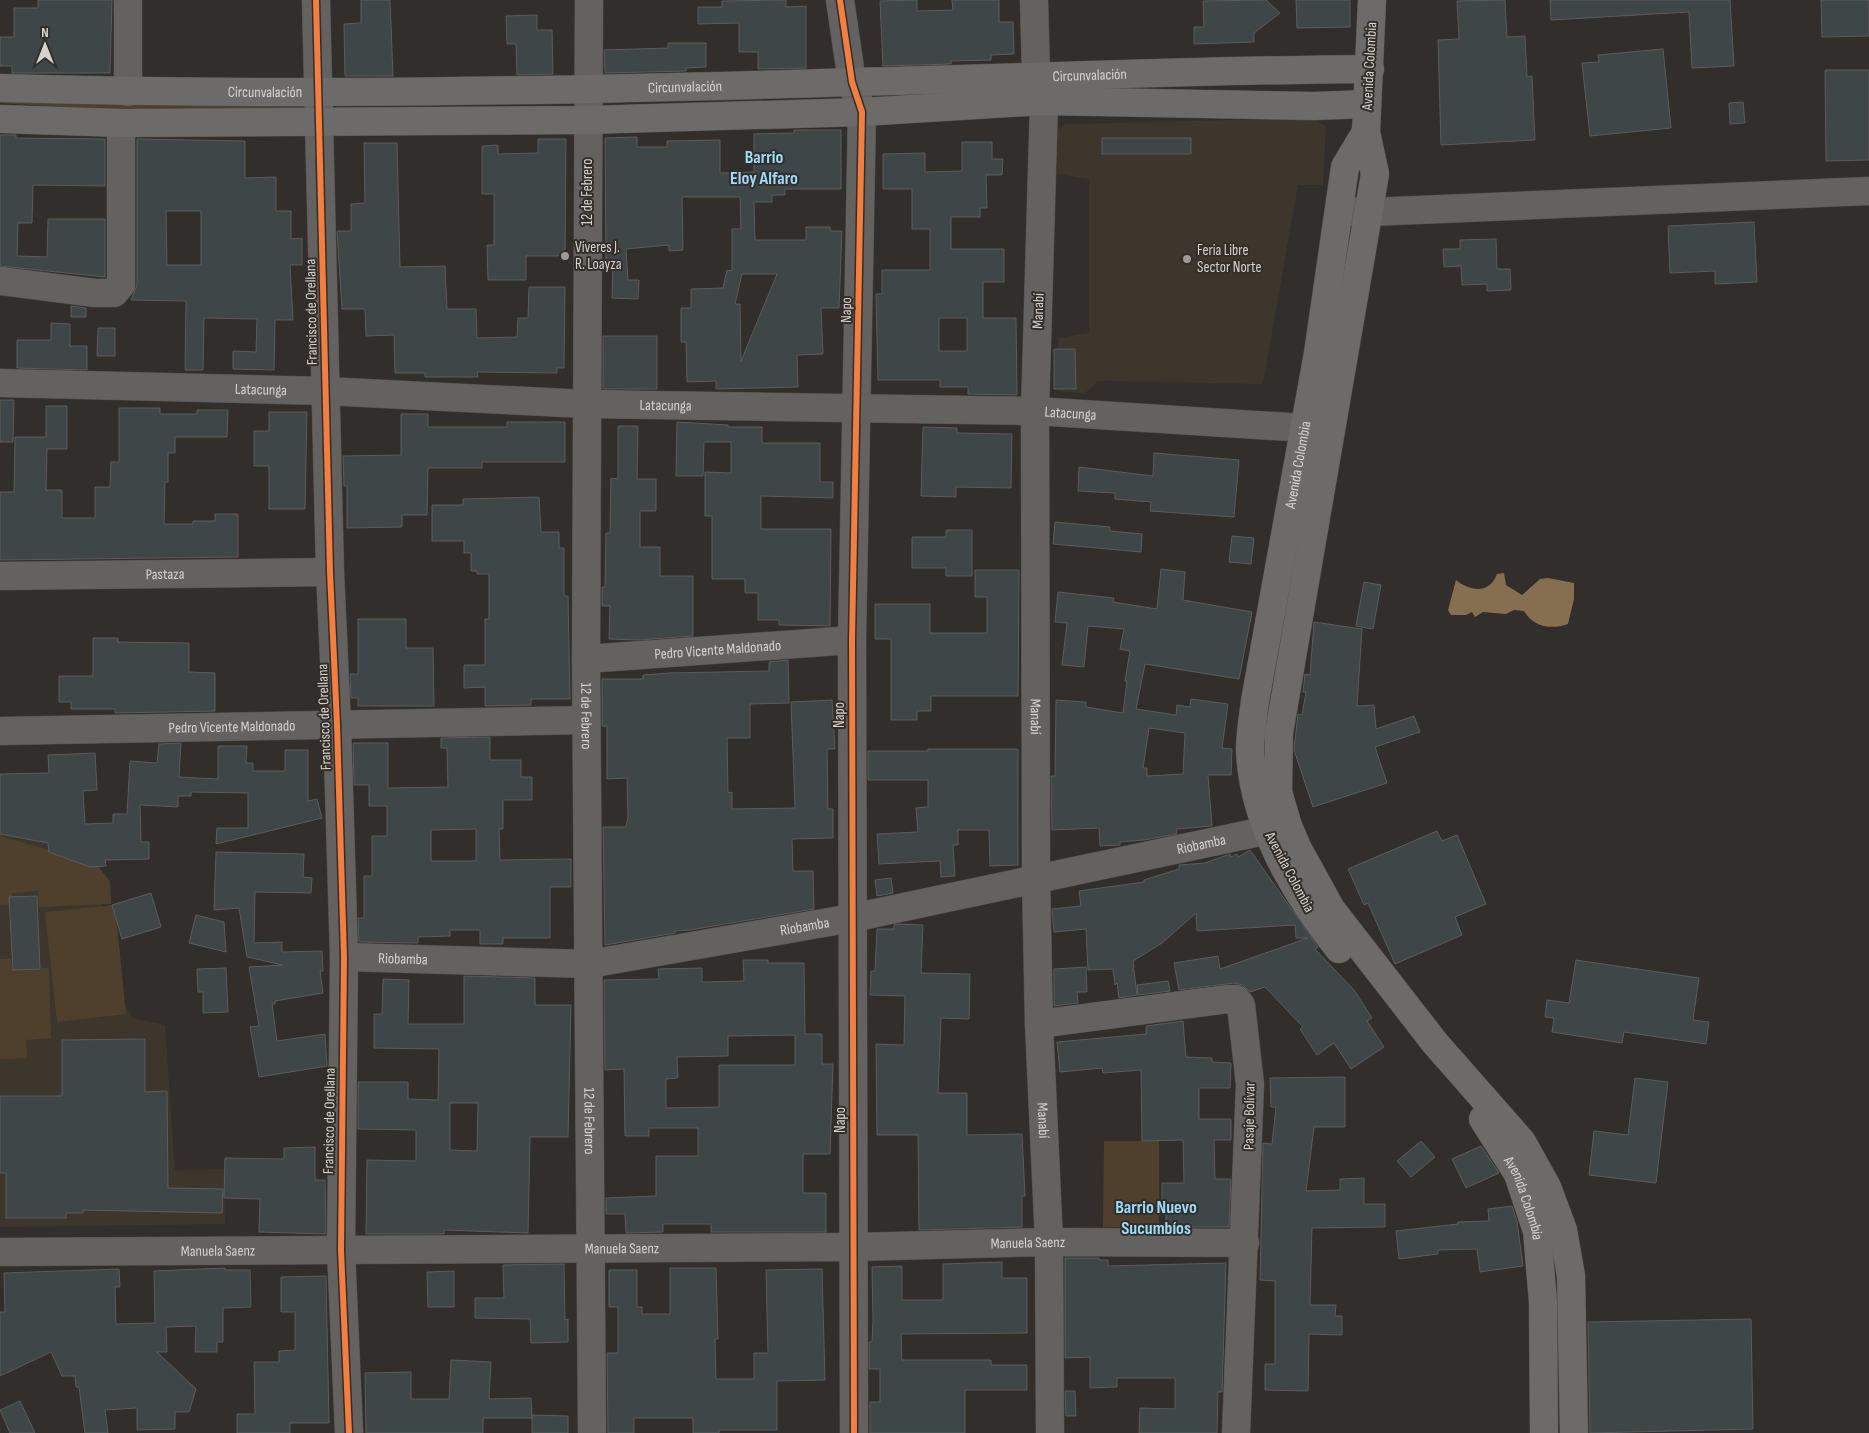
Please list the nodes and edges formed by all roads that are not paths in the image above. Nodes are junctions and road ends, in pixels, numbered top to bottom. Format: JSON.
{"nodes":[{"id":1,"x":128,"y":0,"type":"edge"},
{"id":2,"x":316,"y":0,"type":"edge"},
{"id":3,"x":588,"y":0,"type":"edge"},
{"id":4,"x":840,"y":0,"type":"edge"},
{"id":5,"x":1034,"y":0,"type":"edge"},
{"id":6,"x":1372,"y":0,"type":"edge"},
{"id":7,"x":1370,"y":69,"type":"junction"},
{"id":8,"x":1036,"y":76,"type":"junction"},
{"id":9,"x":852,"y":82,"type":"junction"},
{"id":10,"x":0,"y":88,"type":"edge"},
{"id":11,"x":588,"y":88,"type":"junction"},
{"id":12,"x":128,"y":92,"type":"junction"},
{"id":13,"x":318,"y":92,"type":"junction"},
{"id":14,"x":1044,"y":101,"type":"junction"},
{"id":15,"x":1367,"y":104,"type":"junction"},
{"id":16,"x":862,"y":112,"type":"junction"},
{"id":17,"x":0,"y":119,"type":"edge"},
{"id":18,"x":587,"y":120,"type":"junction"},
{"id":19,"x":320,"y":122,"type":"junction"},
{"id":20,"x":121,"y":123,"type":"junction"},
{"id":21,"x":1366,"y":132,"type":"junction"},
{"id":22,"x":1869,"y":191,"type":"edge"},
{"id":23,"x":1338,"y":211,"type":"junction"},
{"id":24,"x":1369,"y":212,"type":"junction"},
{"id":25,"x":0,"y":281,"type":"edge"},
{"id":26,"x":0,"y":384,"type":"edge"},
{"id":27,"x":324,"y":391,"type":"junction"},
{"id":28,"x":586,"y":404,"type":"junction"},
{"id":29,"x":856,"y":408,"type":"junction"},
{"id":30,"x":1035,"y":411,"type":"junction"},
{"id":31,"x":1305,"y":428,"type":"junction"},
{"id":32,"x":1331,"y":434,"type":"junction"},
{"id":33,"x":330,"y":572,"type":"junction"},
{"id":34,"x":0,"y":576,"type":"edge"},
{"id":35,"x":852,"y":640,"type":"junction"},
{"id":36,"x":586,"y":659,"type":"junction"},
{"id":37,"x":586,"y":720,"type":"junction"},
{"id":38,"x":337,"y":724,"type":"junction"},
{"id":39,"x":0,"y":731,"type":"edge"},
{"id":40,"x":1278,"y":828,"type":"junction"},
{"id":41,"x":1036,"y":878,"type":"junction"},
{"id":42,"x":852,"y":918,"type":"junction"},
{"id":43,"x":344,"y":957,"type":"junction"},
{"id":44,"x":589,"y":964,"type":"junction"},
{"id":45,"x":1039,"y":1024,"type":"junction"},
{"id":46,"x":1049,"y":1242,"type":"junction"},
{"id":47,"x":1245,"y":1243,"type":"junction"},
{"id":48,"x":590,"y":1247,"type":"junction"},
{"id":49,"x":854,"y":1247,"type":"junction"},
{"id":50,"x":340,"y":1250,"type":"junction"},
{"id":51,"x":0,"y":1252,"type":"edge"},
{"id":52,"x":348,"y":1433,"type":"edge"},
{"id":53,"x":592,"y":1433,"type":"edge"},
{"id":54,"x":854,"y":1433,"type":"edge"},
{"id":55,"x":1050,"y":1433,"type":"edge"},
{"id":56,"x":1236,"y":1433,"type":"edge"},
{"id":57,"x":1544,"y":1433,"type":"edge"},
{"id":58,"x":1574,"y":1433,"type":"edge"}],
"edges":[{"from":1,"to":12,"type":"street"},
{"from":2,"to":13,"type":"street","name":"Francisco de Orellana"},
{"from":3,"to":11,"type":"street","name":"12 de Febrero"},
{"from":4,"to":9,"type":"street","name":"Napo"},
{"from":5,"to":8,"type":"street","name":"Manabí"},
{"from":6,"to":7,"type":"main road","name":"Avenida Colombia"},
{"from":7,"to":8,"type":"main road","name":"Circunvalación"},
{"from":7,"to":15,"type":"main road","name":"Avenida Colombia"},
{"from":8,"to":9,"type":"main road","name":"Circunvalación"},
{"from":8,"to":14,"type":"street","name":"Manabí"},
{"from":9,"to":11,"type":"main road","name":"Circunvalación"},
{"from":9,"to":16,"type":"street","name":"Napo"},
{"from":10,"to":12,"type":"main road","name":"Circunvalación"},
{"from":11,"to":13,"type":"main road","name":"Circunvalación"},
{"from":11,"to":18,"type":"street","name":"12 de Febrero"},
{"from":12,"to":13,"type":"main road","name":"Circunvalación"},
{"from":13,"to":19,"type":"street","name":"Francisco de Orellana"},
{"from":14,"to":15,"type":"main road","name":"Circunvalación"},
{"from":14,"to":16,"type":"main road","name":"Circunvalación"},
{"from":14,"to":30,"type":"street","name":"Manabí"},
{"from":15,"to":21,"type":"main road","name":"Avenida Colombia"},
{"from":16,"to":18,"type":"main road","name":"Circunvalación"},
{"from":16,"to":29,"type":"street","name":"Napo"},
{"from":17,"to":20,"type":"main road","name":"Circunvalación"},
{"from":18,"to":19,"type":"main road","name":"Circunvalación"},
{"from":18,"to":28,"type":"street","name":"12 de Febrero"},
{"from":19,"to":20,"type":"main road","name":"Circunvalación"},
{"from":19,"to":27,"type":"street","name":"Francisco de Orellana"},
{"from":20,"to":25,"type":"street"},
{"from":21,"to":23,"type":"main road","name":"Avenida Colombia"},
{"from":21,"to":24,"type":"main road","name":"Avenida Colombia"},
{"from":22,"to":24,"type":"street"},
{"from":23,"to":24,"type":"street"},
{"from":23,"to":31,"type":"main road","name":"Avenida Colombia"},
{"from":24,"to":32,"type":"main road","name":"Avenida Colombia"},
{"from":26,"to":27,"type":"street","name":"Latacunga"},
{"from":27,"to":28,"type":"street","name":"Latacunga"},
{"from":27,"to":33,"type":"street","name":"Francisco de Orellana"},
{"from":28,"to":29,"type":"street","name":"Latacunga"},
{"from":28,"to":36,"type":"street","name":"12 de Febrero"},
{"from":29,"to":30,"type":"street","name":"Latacunga"},
{"from":29,"to":35,"type":"street","name":"Napo"},
{"from":30,"to":31,"type":"street","name":"Latacunga"},
{"from":30,"to":41,"type":"street","name":"Manabí"},
{"from":31,"to":32,"type":"street","name":"Latacunga"},
{"from":31,"to":40,"type":"main road","name":"Avenida Colombia"},
{"from":32,"to":40,"type":"main road","name":"Avenida Colombia"},
{"from":33,"to":34,"type":"street","name":"Pastaza"},
{"from":33,"to":38,"type":"street","name":"Francisco de Orellana"},
{"from":35,"to":36,"type":"street","name":"Pedro Vicente Maldonado"},
{"from":35,"to":42,"type":"street","name":"Napo"},
{"from":36,"to":37,"type":"street","name":"12 de Febrero"},
{"from":37,"to":38,"type":"street","name":"Pedro Vicente Maldonado"},
{"from":37,"to":44,"type":"street","name":"12 de Febrero"},
{"from":38,"to":39,"type":"street","name":"Pedro Vicente Maldonado"},
{"from":38,"to":43,"type":"street","name":"Francisco de Orellana"},
{"from":40,"to":41,"type":"street","name":"Riobamba"},
{"from":40,"to":57,"type":"main road","name":"Avenida Colombia"},
{"from":40,"to":58,"type":"main road","name":"Avenida Colombia"},
{"from":41,"to":42,"type":"street","name":"Riobamba"},
{"from":41,"to":45,"type":"street","name":"Manabí"},
{"from":42,"to":44,"type":"street","name":"Riobamba"},
{"from":42,"to":49,"type":"street","name":"Napo"},
{"from":43,"to":44,"type":"street","name":"Riobamba"},
{"from":43,"to":50,"type":"street","name":"Francisco de Orellana"},
{"from":44,"to":48,"type":"street","name":"12 de Febrero"},
{"from":45,"to":46,"type":"street","name":"Manabí"},
{"from":45,"to":47,"type":"street","name":"Pasaje Bolívar"},
{"from":46,"to":47,"type":"street","name":"Manuela Saenz"},
{"from":46,"to":49,"type":"street","name":"Manuela Saenz"},
{"from":46,"to":55,"type":"street","name":"Manabí"},
{"from":47,"to":56,"type":"street","name":"Pasaje Bolívar"},
{"from":48,"to":49,"type":"street","name":"Manuela Saenz"},
{"from":48,"to":50,"type":"street","name":"Manuela Saenz"},
{"from":48,"to":53,"type":"street","name":"12 de Febrero"},
{"from":49,"to":54,"type":"street","name":"Napo"},
{"from":50,"to":51,"type":"street","name":"Manuela Saenz"},
{"from":50,"to":52,"type":"street","name":"Francisco de Orellana"}]}
